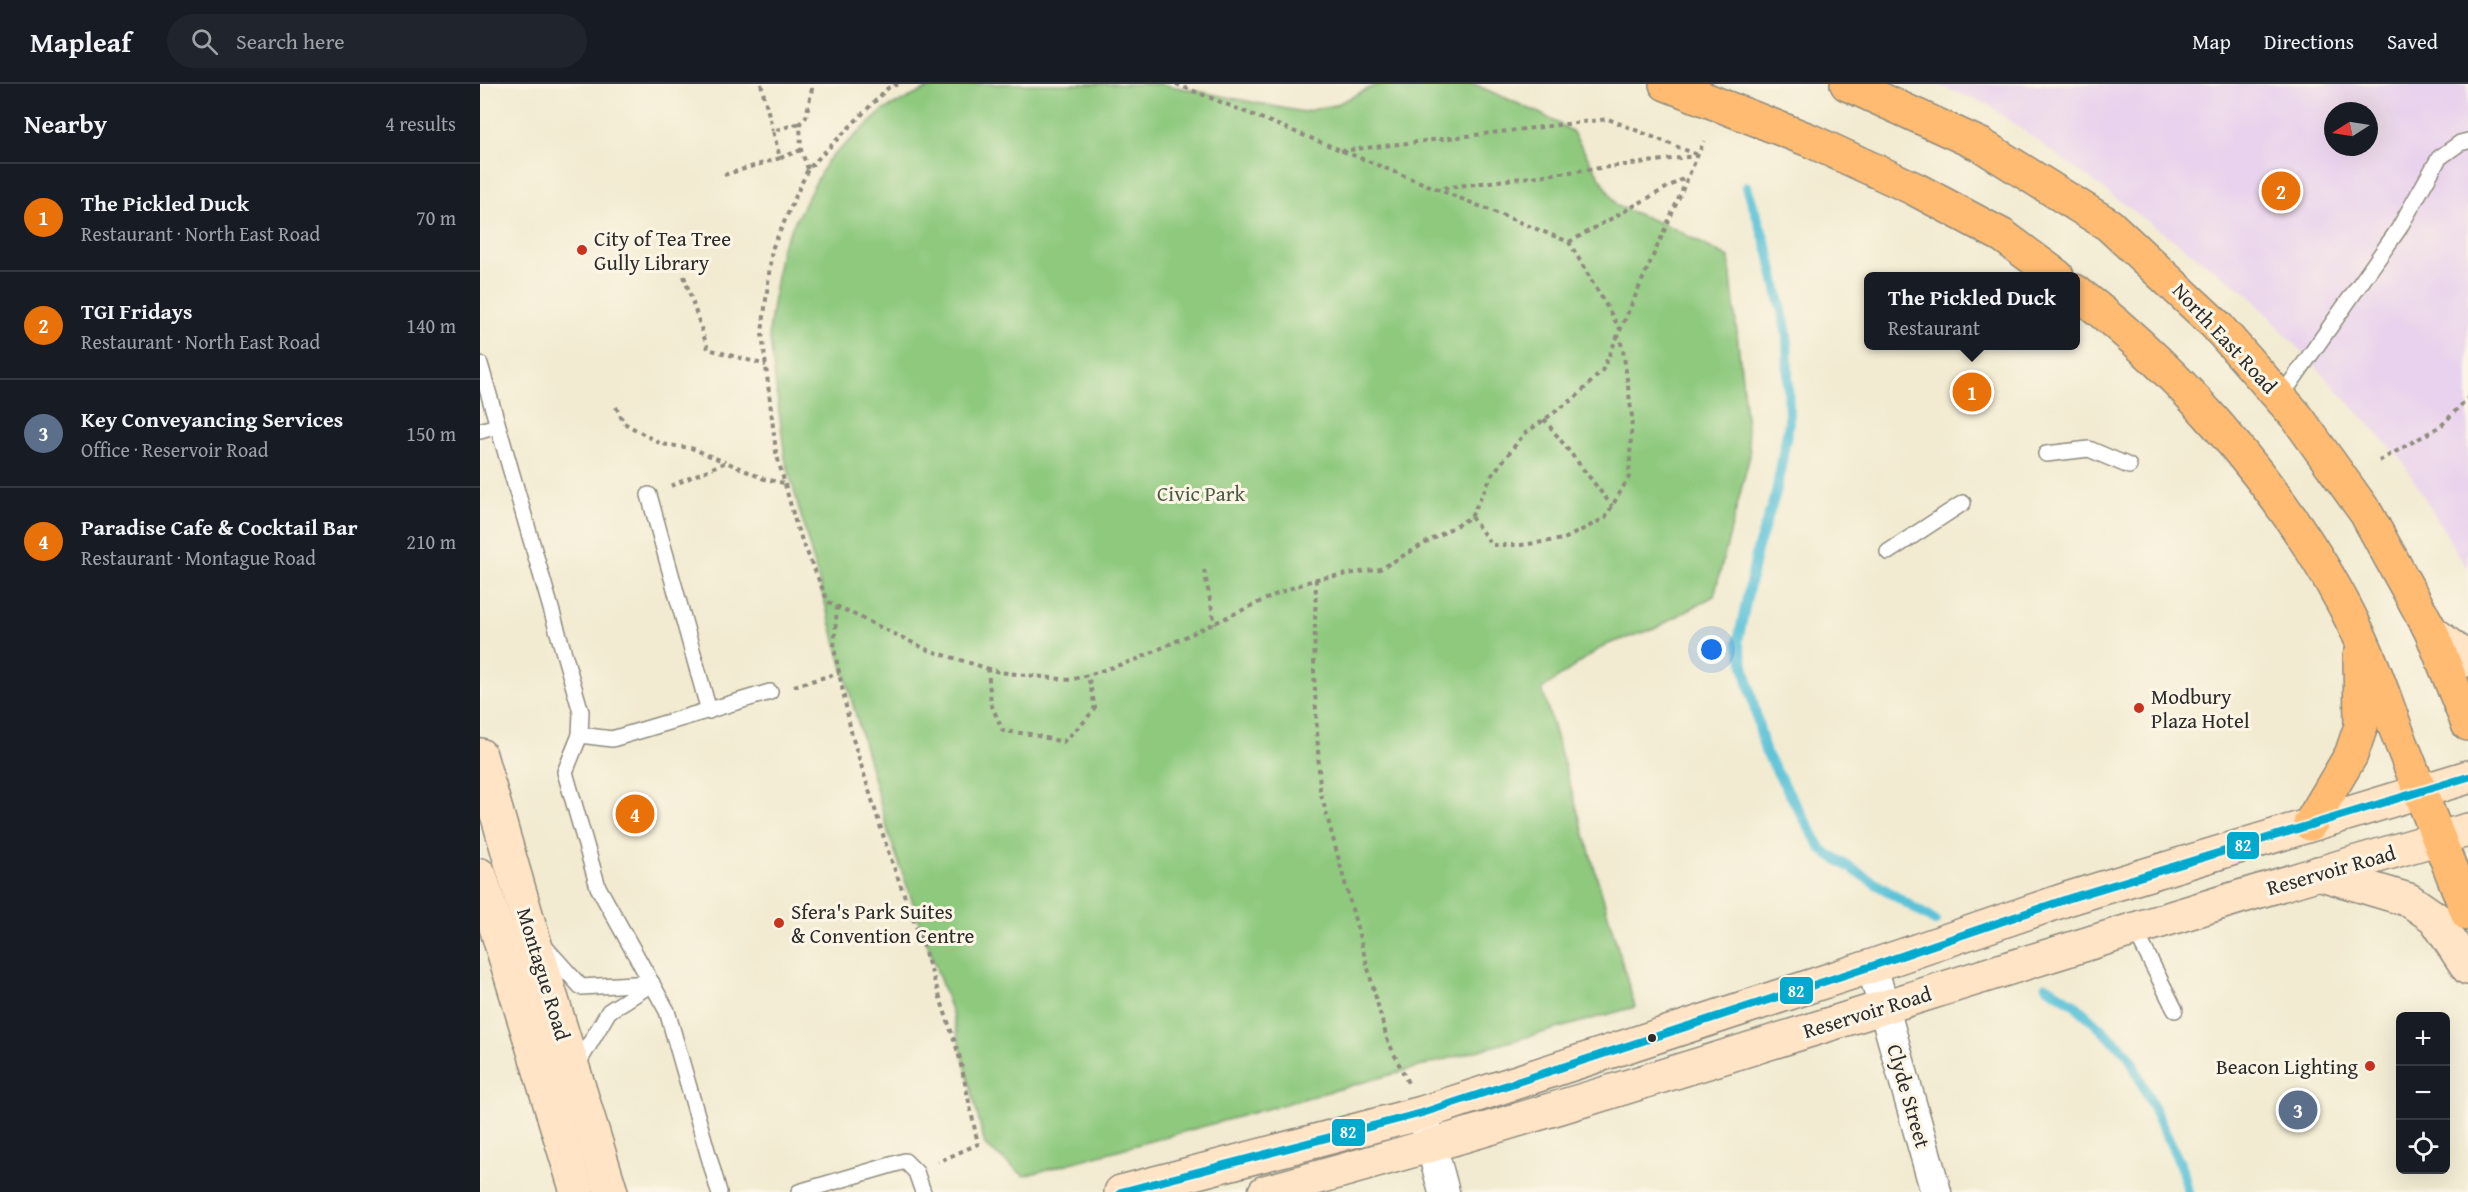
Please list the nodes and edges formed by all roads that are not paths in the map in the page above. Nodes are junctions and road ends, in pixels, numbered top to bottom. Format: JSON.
{"nodes":[{"id":1,"x":1847,"y":84,"type":"edge"},
{"id":2,"x":1681,"y":86,"type":"edge"},
{"id":3,"x":2468,"y":141,"type":"edge"},
{"id":4,"x":2052,"y":272,"type":"edge"},
{"id":5,"x":2080,"y":295,"type":"edge"},
{"id":6,"x":480,"y":364,"type":"edge"},
{"id":7,"x":2280,"y":398,"type":"junction"},
{"id":8,"x":497,"y":426,"type":"junction"},
{"id":9,"x":480,"y":431,"type":"edge"},
{"id":10,"x":2046,"y":454,"type":"dead end"},
{"id":11,"x":2129,"y":466,"type":"dead end"},
{"id":12,"x":649,"y":495,"type":"road end"},
{"id":13,"x":1963,"y":503,"type":"dead end"},
{"id":14,"x":1888,"y":552,"type":"dead end"},
{"id":15,"x":2431,"y":631,"type":"junction"},
{"id":16,"x":2360,"y":636,"type":"junction"},
{"id":17,"x":2468,"y":660,"type":"edge"},
{"id":18,"x":770,"y":692,"type":"road end"},
{"id":19,"x":709,"y":711,"type":"junction"},
{"id":20,"x":2468,"y":724,"type":"edge"},
{"id":21,"x":580,"y":735,"type":"junction"},
{"id":22,"x":480,"y":755,"type":"edge"},
{"id":23,"x":2468,"y":777,"type":"edge"},
{"id":24,"x":2420,"y":792,"type":"junction"},
{"id":25,"x":2310,"y":825,"type":"junction"},
{"id":26,"x":2453,"y":834,"type":"edge"},
{"id":27,"x":2318,"y":873,"type":"junction"},
{"id":28,"x":480,"y":875,"type":"edge"},
{"id":29,"x":2468,"y":914,"type":"edge"},
{"id":30,"x":2135,"y":930,"type":"junction"},
{"id":31,"x":531,"y":931,"type":"junction"},
{"id":32,"x":1872,"y":966,"type":"junction"},
{"id":33,"x":2468,"y":969,"type":"edge"},
{"id":34,"x":652,"y":983,"type":"junction"},
{"id":35,"x":1884,"y":1007,"type":"junction"},
{"id":36,"x":2175,"y":1010,"type":"dead end"},
{"id":37,"x":574,"y":1071,"type":"junction"},
{"id":38,"x":1422,"y":1113,"type":"junction"},
{"id":39,"x":1432,"y":1147,"type":"junction"},
{"id":40,"x":577,"y":1192,"type":"edge"},
{"id":41,"x":610,"y":1192,"type":"edge"},
{"id":42,"x":719,"y":1192,"type":"edge"},
{"id":43,"x":799,"y":1192,"type":"edge"},
{"id":44,"x":923,"y":1192,"type":"edge"},
{"id":45,"x":1121,"y":1192,"type":"edge"},
{"id":46,"x":1265,"y":1192,"type":"edge"},
{"id":47,"x":1444,"y":1192,"type":"edge"},
{"id":48,"x":1936,"y":1192,"type":"edge"}],
"edges":[{"from":1,"to":7,"type":"highway","name":"North East Road"},
{"from":2,"to":4,"type":"highway"},
{"from":3,"to":7,"type":"lane"},
{"from":5,"to":16,"type":"highway"},
{"from":6,"to":8,"type":"lane"},
{"from":7,"to":15,"type":"highway","name":"North East Road"},
{"from":8,"to":9,"type":"lane"},
{"from":8,"to":21,"type":"lane"},
{"from":10,"to":11,"type":"lane"},
{"from":12,"to":19,"type":"lane"},
{"from":13,"to":14,"type":"lane"},
{"from":15,"to":17,"type":"main road"},
{"from":15,"to":20,"type":"highway","name":"North East Road"},
{"from":16,"to":24,"type":"highway"},
{"from":16,"to":25,"type":"highway"},
{"from":18,"to":19,"type":"lane"},
{"from":19,"to":21,"type":"lane"},
{"from":21,"to":34,"type":"lane"},
{"from":22,"to":31,"type":"main road","name":"Montague Road"},
{"from":23,"to":24,"type":"main road","name":"Reservoir Road"},
{"from":24,"to":25,"type":"main road","name":"Reservoir Road"},
{"from":24,"to":26,"type":"highway"},
{"from":25,"to":32,"type":"main road","name":"Reservoir Road"},
{"from":26,"to":27,"type":"main road","name":"Reservoir Road"},
{"from":26,"to":29,"type":"highway"},
{"from":27,"to":30,"type":"main road","name":"Reservoir Road"},
{"from":27,"to":33,"type":"main road"},
{"from":28,"to":40,"type":"main road","name":"Montague Road"},
{"from":30,"to":35,"type":"main road","name":"Reservoir Road"},
{"from":30,"to":36,"type":"lane"},
{"from":31,"to":34,"type":"lane"},
{"from":31,"to":37,"type":"main road","name":"Montague Road"},
{"from":32,"to":35,"type":"street","name":"Clyde Street"},
{"from":32,"to":38,"type":"main road","name":"Reservoir Road"},
{"from":34,"to":37,"type":"lane"},
{"from":34,"to":42,"type":"lane"},
{"from":35,"to":39,"type":"main road","name":"Reservoir Road"},
{"from":35,"to":48,"type":"street","name":"Clyde Street"},
{"from":37,"to":41,"type":"main road","name":"Montague Road"},
{"from":38,"to":39,"type":"street"},
{"from":38,"to":45,"type":"main road","name":"Reservoir Road"},
{"from":39,"to":46,"type":"main road","name":"Reservoir Road"},
{"from":39,"to":47,"type":"street"},
{"from":43,"to":44,"type":"lane"}]}
